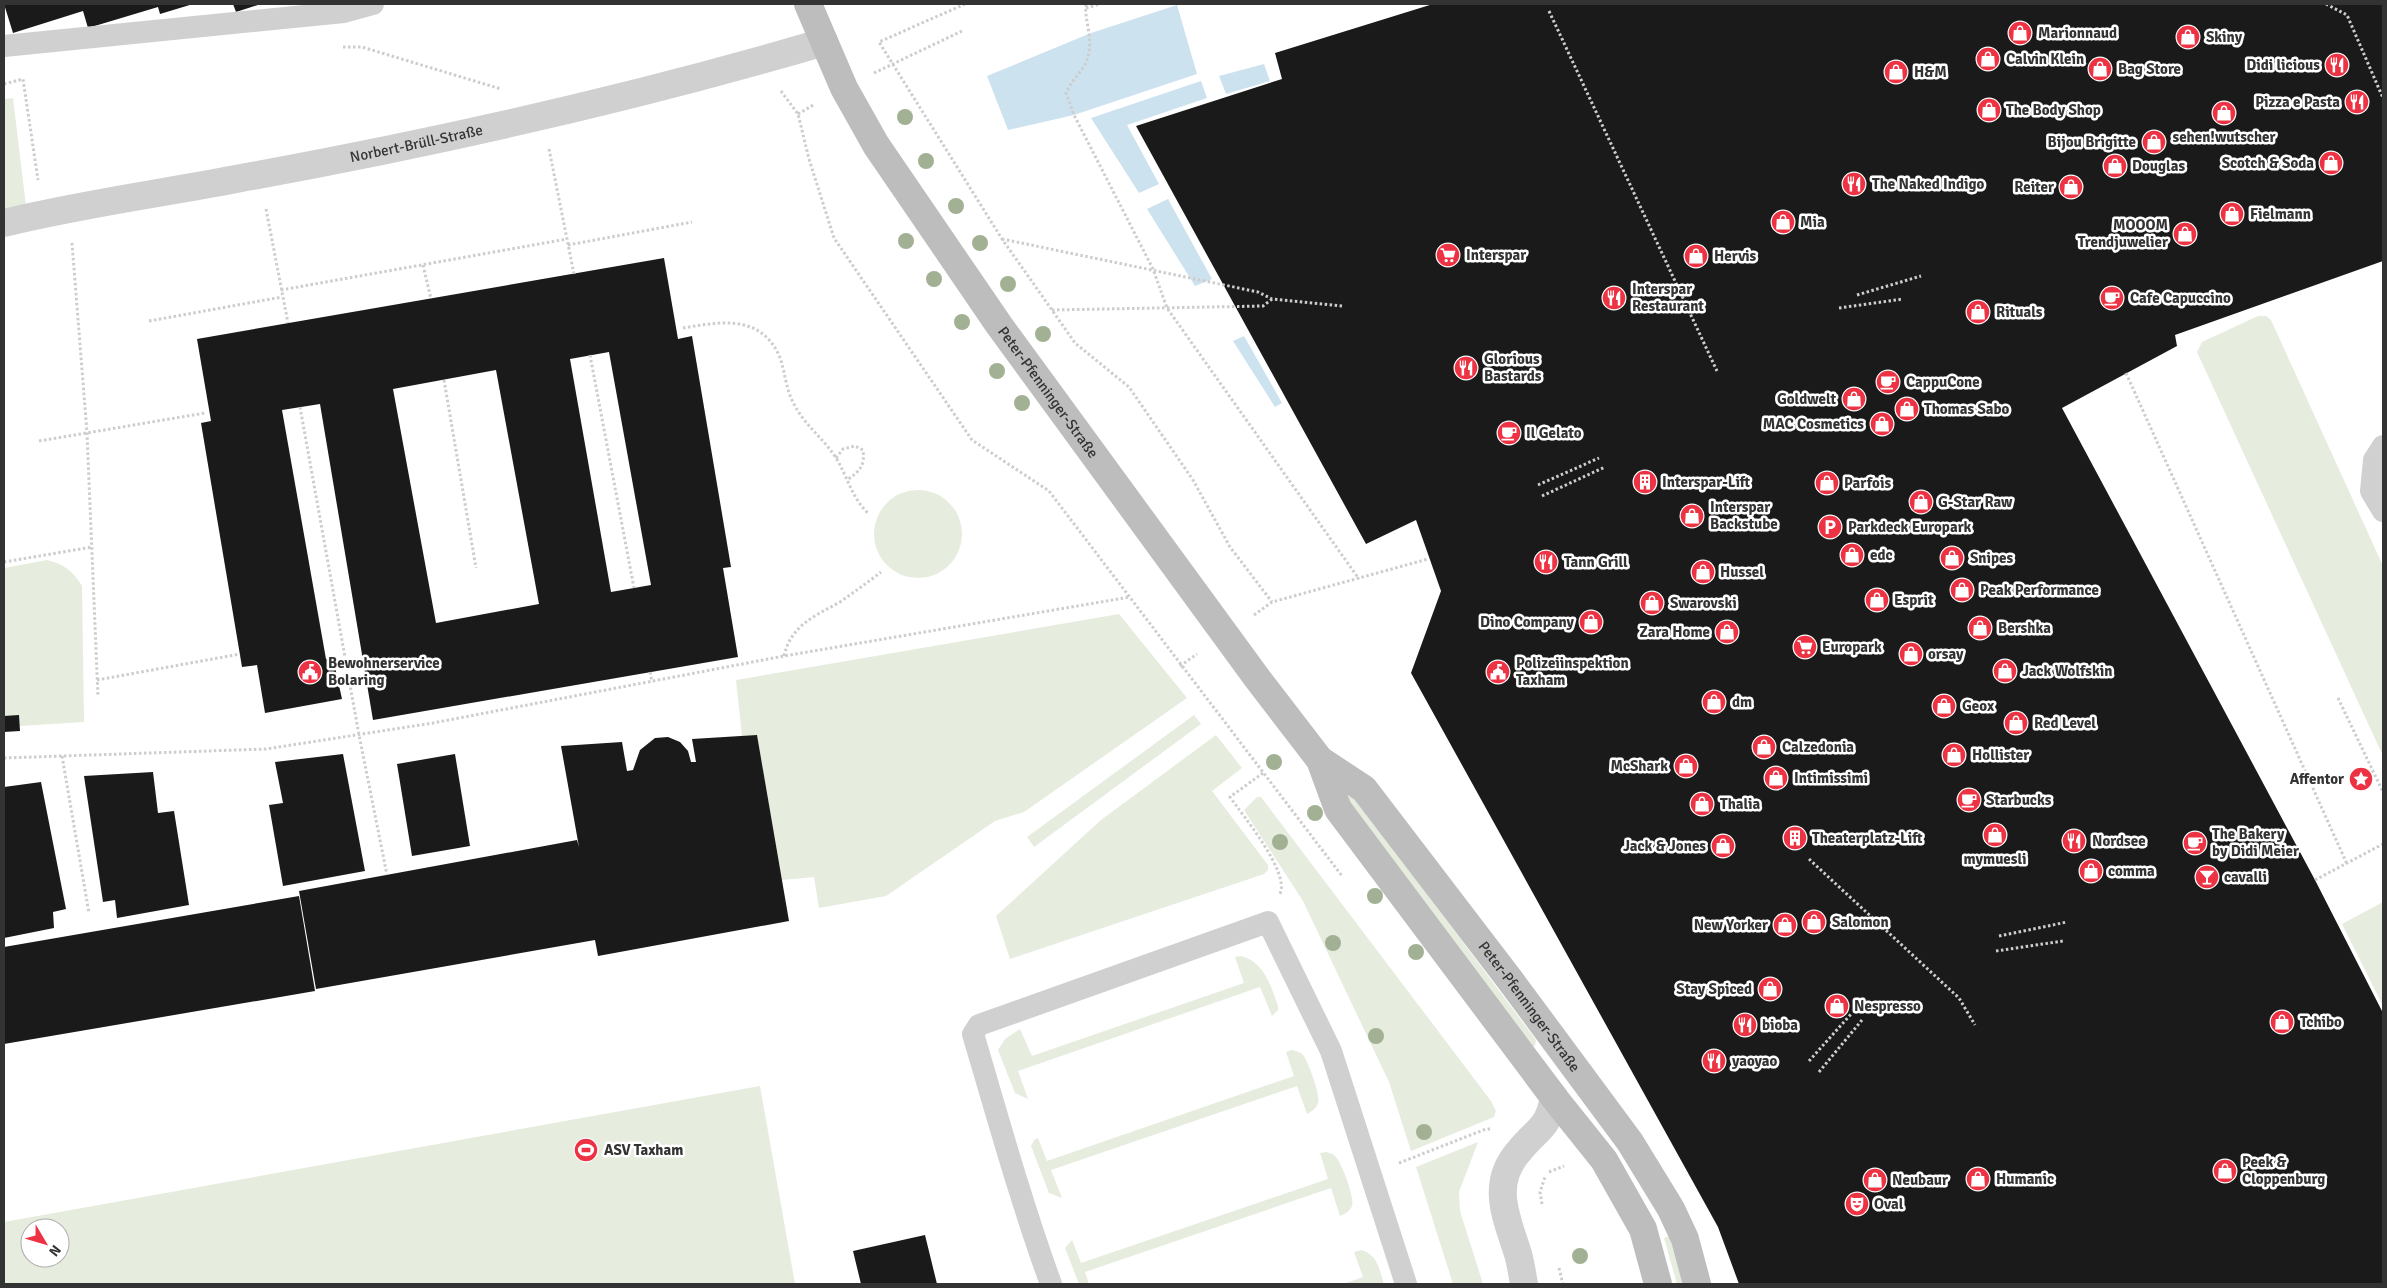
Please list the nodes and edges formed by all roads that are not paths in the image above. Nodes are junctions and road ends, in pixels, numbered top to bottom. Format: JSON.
{"nodes":[{"id":1,"x":373,"y":4,"type":"edge"},
{"id":2,"x":808,"y":4,"type":"edge"},
{"id":3,"x":824,"y":42,"type":"junction"},
{"id":4,"x":4,"y":46,"type":"edge"},
{"id":5,"x":4,"y":223,"type":"edge"},
{"id":6,"x":2383,"y":446,"type":"edge"},
{"id":7,"x":2383,"y":511,"type":"edge"},
{"id":8,"x":1320,"y":760,"type":"junction"},
{"id":9,"x":1554,"y":1097,"type":"junction"},
{"id":10,"x":1051,"y":1284,"type":"edge"},
{"id":11,"x":1406,"y":1284,"type":"edge"},
{"id":12,"x":1524,"y":1284,"type":"edge"},
{"id":13,"x":1658,"y":1284,"type":"edge"},
{"id":14,"x":1697,"y":1284,"type":"edge"}],
"edges":[{"from":1,"to":4,"type":"lane"},
{"from":2,"to":3,"type":"street","name":"Peter-Pfenninger-Straße"},
{"from":3,"to":5,"type":"street","name":"Norbert-Brüll-Straße"},
{"from":3,"to":8,"type":"street","name":"Peter-Pfenninger-Straße"},
{"from":6,"to":7,"type":"lane"},
{"from":8,"to":9,"type":"street","name":"Peter-Pfenninger-Straße"},
{"from":8,"to":14,"type":"street","name":"Peter-Pfenninger-Straße"},
{"from":9,"to":12,"type":"street"},
{"from":9,"to":13,"type":"street","name":"Peter-Pfenninger-Straße"},
{"from":10,"to":11,"type":"lane"}]}
